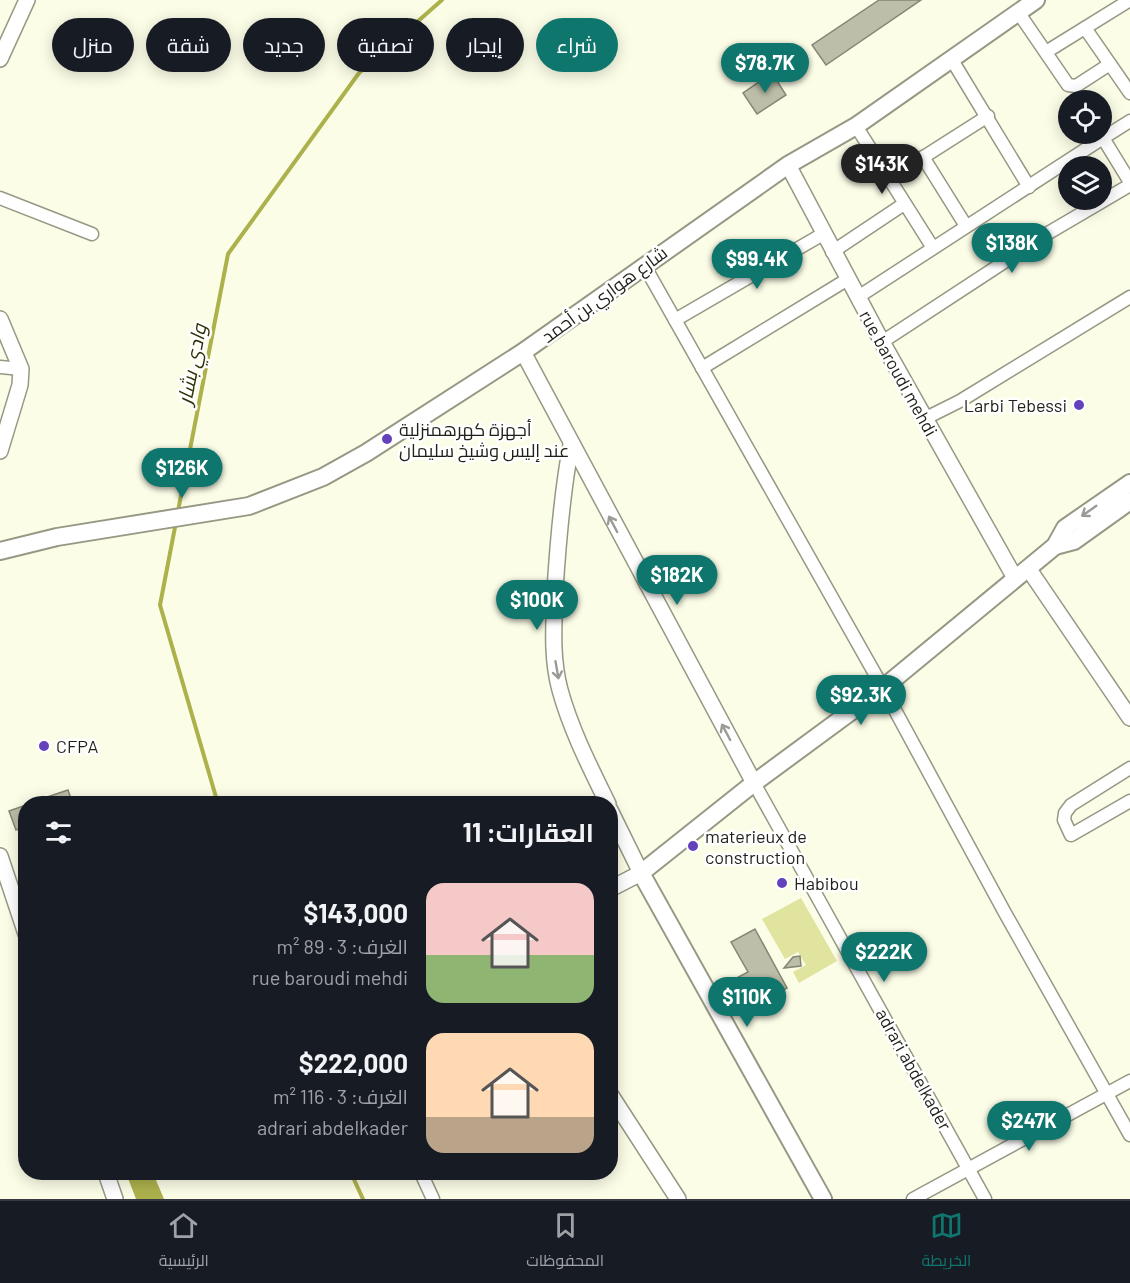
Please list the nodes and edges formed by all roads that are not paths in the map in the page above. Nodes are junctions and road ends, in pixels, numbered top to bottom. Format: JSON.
{"nodes":[{"id":1,"x":27,"y":0,"type":"edge"},
{"id":2,"x":1036,"y":0,"type":"edge"},
{"id":3,"x":1130,"y":0,"type":"edge"},
{"id":4,"x":1018,"y":12,"type":"junction"},
{"id":5,"x":1085,"y":28,"type":"junction"},
{"id":6,"x":1046,"y":52,"type":"junction"},
{"id":7,"x":0,"y":59,"type":"edge"},
{"id":8,"x":952,"y":60,"type":"junction"},
{"id":9,"x":1110,"y":64,"type":"junction"},
{"id":10,"x":1130,"y":93,"type":"edge"},
{"id":11,"x":988,"y":116,"type":"junction"},
{"id":12,"x":1130,"y":121,"type":"edge"},
{"id":13,"x":856,"y":126,"type":"junction"},
{"id":14,"x":1112,"y":132,"type":"edge"},
{"id":15,"x":1094,"y":144,"type":"edge"},
{"id":16,"x":1107,"y":144,"type":"edge"},
{"id":17,"x":923,"y":157,"type":"junction"},
{"id":18,"x":788,"y":165,"type":"junction"},
{"id":19,"x":889,"y":179,"type":"junction"},
{"id":20,"x":1130,"y":183,"type":"edge"},
{"id":21,"x":1029,"y":187,"type":"junction"},
{"id":22,"x":0,"y":198,"type":"edge"},
{"id":23,"x":904,"y":204,"type":"junction"},
{"id":24,"x":966,"y":226,"type":"junction"},
{"id":25,"x":92,"y":234,"type":"dead end"},
{"id":26,"x":823,"y":234,"type":"junction"},
{"id":27,"x":933,"y":248,"type":"junction"},
{"id":28,"x":832,"y":252,"type":"junction"},
{"id":29,"x":644,"y":265,"type":"junction"},
{"id":30,"x":848,"y":279,"type":"junction"},
{"id":31,"x":858,"y":297,"type":"junction"},
{"id":32,"x":1130,"y":297,"type":"edge"},
{"id":33,"x":0,"y":319,"type":"edge"},
{"id":34,"x":675,"y":320,"type":"junction"},
{"id":35,"x":882,"y":342,"type":"junction"},
{"id":36,"x":523,"y":352,"type":"junction"},
{"id":37,"x":0,"y":367,"type":"edge"},
{"id":38,"x":702,"y":368,"type":"junction"},
{"id":39,"x":21,"y":369,"type":"junction"},
{"id":40,"x":924,"y":419,"type":"junction"},
{"id":41,"x":571,"y":445,"type":"junction"},
{"id":42,"x":0,"y":451,"type":"edge"},
{"id":43,"x":1130,"y":483,"type":"edge"},
{"id":44,"x":1130,"y":501,"type":"edge"},
{"id":45,"x":1055,"y":546,"type":"junction"},
{"id":46,"x":0,"y":551,"type":"edge"},
{"id":47,"x":1021,"y":573,"type":"junction"},
{"id":48,"x":883,"y":688,"type":"junction"},
{"id":49,"x":1130,"y":718,"type":"edge"},
{"id":50,"x":1130,"y":768,"type":"edge"},
{"id":51,"x":754,"y":783,"type":"junction"},
{"id":52,"x":604,"y":796,"type":"edge"},
{"id":53,"x":1130,"y":801,"type":"edge"},
{"id":54,"x":618,"y":826,"type":"edge"},
{"id":55,"x":0,"y":856,"type":"edge"},
{"id":56,"x":641,"y":873,"type":"junction"},
{"id":57,"x":618,"y":885,"type":"edge"},
{"id":58,"x":18,"y":910,"type":"edge"},
{"id":59,"x":1130,"y":1080,"type":"edge"},
{"id":60,"x":1107,"y":1094,"type":"junction"},
{"id":61,"x":618,"y":1106,"type":"edge"},
{"id":62,"x":1130,"y":1134,"type":"edge"},
{"id":63,"x":967,"y":1167,"type":"junction"},
{"id":64,"x":108,"y":1180,"type":"edge"},
{"id":65,"x":424,"y":1180,"type":"edge"},
{"id":66,"x":116,"y":1199,"type":"edge"},
{"id":67,"x":433,"y":1199,"type":"edge"},
{"id":68,"x":678,"y":1199,"type":"edge"},
{"id":69,"x":823,"y":1199,"type":"edge"},
{"id":70,"x":913,"y":1199,"type":"edge"},
{"id":71,"x":985,"y":1199,"type":"edge"}],
"edges":[{"from":1,"to":7,"type":"street"},
{"from":2,"to":4,"type":"main road","name":"شارع هواري بن أحمد"},
{"from":3,"to":5,"type":"street"},
{"from":4,"to":6,"type":"street"},
{"from":4,"to":8,"type":"main road","name":"شارع هواري بن أحمد"},
{"from":5,"to":6,"type":"street"},
{"from":5,"to":9,"type":"street"},
{"from":6,"to":9,"type":"street"},
{"from":8,"to":11,"type":"street"},
{"from":8,"to":13,"type":"main road","name":"شارع هواري بن أحمد"},
{"from":9,"to":10,"type":"street"},
{"from":11,"to":17,"type":"street"},
{"from":11,"to":21,"type":"street"},
{"from":12,"to":14,"type":"street"},
{"from":13,"to":18,"type":"main road","name":"شارع هواري بن أحمد"},
{"from":13,"to":19,"type":"street"},
{"from":15,"to":21,"type":"street"},
{"from":16,"to":20,"type":"street"},
{"from":17,"to":19,"type":"street"},
{"from":17,"to":24,"type":"street"},
{"from":18,"to":26,"type":"street","name":"rue baroudi mehdi"},
{"from":18,"to":29,"type":"main road","name":"شارع هواري بن أحمد"},
{"from":19,"to":23,"type":"street"},
{"from":20,"to":35,"type":"street"},
{"from":21,"to":24,"type":"street"},
{"from":22,"to":25,"type":"street"},
{"from":23,"to":27,"type":"street"},
{"from":23,"to":28,"type":"street"},
{"from":24,"to":27,"type":"street"},
{"from":26,"to":28,"type":"street","name":"rue baroudi mehdi"},
{"from":26,"to":34,"type":"street"},
{"from":27,"to":31,"type":"street"},
{"from":28,"to":30,"type":"street","name":"rue baroudi mehdi"},
{"from":29,"to":34,"type":"street"},
{"from":29,"to":36,"type":"main road","name":"شارع هواري بن أحمد"},
{"from":30,"to":31,"type":"street","name":"rue baroudi mehdi"},
{"from":30,"to":38,"type":"street"},
{"from":31,"to":35,"type":"street","name":"rue baroudi mehdi"},
{"from":32,"to":40,"type":"street"},
{"from":33,"to":39,"type":"street"},
{"from":34,"to":38,"type":"street"},
{"from":35,"to":40,"type":"street","name":"rue baroudi mehdi"},
{"from":36,"to":41,"type":"street"},
{"from":36,"to":46,"type":"main road","name":"شارع هواري بن أحمد"},
{"from":37,"to":39,"type":"street"},
{"from":38,"to":48,"type":"street"},
{"from":39,"to":42,"type":"street"},
{"from":40,"to":47,"type":"street","name":"rue baroudi mehdi"},
{"from":51,"to":41,"type":"street","one_way":true},
{"from":41,"to":52,"type":"street","one_way":true},
{"from":43,"to":45,"type":"main road","one_way":true},
{"from":44,"to":45,"type":"main road"},
{"from":45,"to":47,"type":"main road"},
{"from":47,"to":48,"type":"main road"},
{"from":47,"to":49,"type":"street","name":"rue baroudi mehdi"},
{"from":48,"to":51,"type":"main road"},
{"from":48,"to":60,"type":"street"},
{"from":50,"to":53,"type":"street"},
{"from":51,"to":56,"type":"main road"},
{"from":51,"to":63,"type":"street","name":"adrari abdelkader"},
{"from":54,"to":56,"type":"street"},
{"from":55,"to":58,"type":"street"},
{"from":56,"to":57,"type":"street"},
{"from":56,"to":69,"type":"main road"},
{"from":59,"to":60,"type":"street"},
{"from":60,"to":62,"type":"street"},
{"from":60,"to":63,"type":"street"},
{"from":61,"to":68,"type":"street"},
{"from":63,"to":70,"type":"street"},
{"from":63,"to":71,"type":"street","name":"adrari abdelkader"},
{"from":64,"to":66,"type":"street"},
{"from":65,"to":67,"type":"street"}]}
